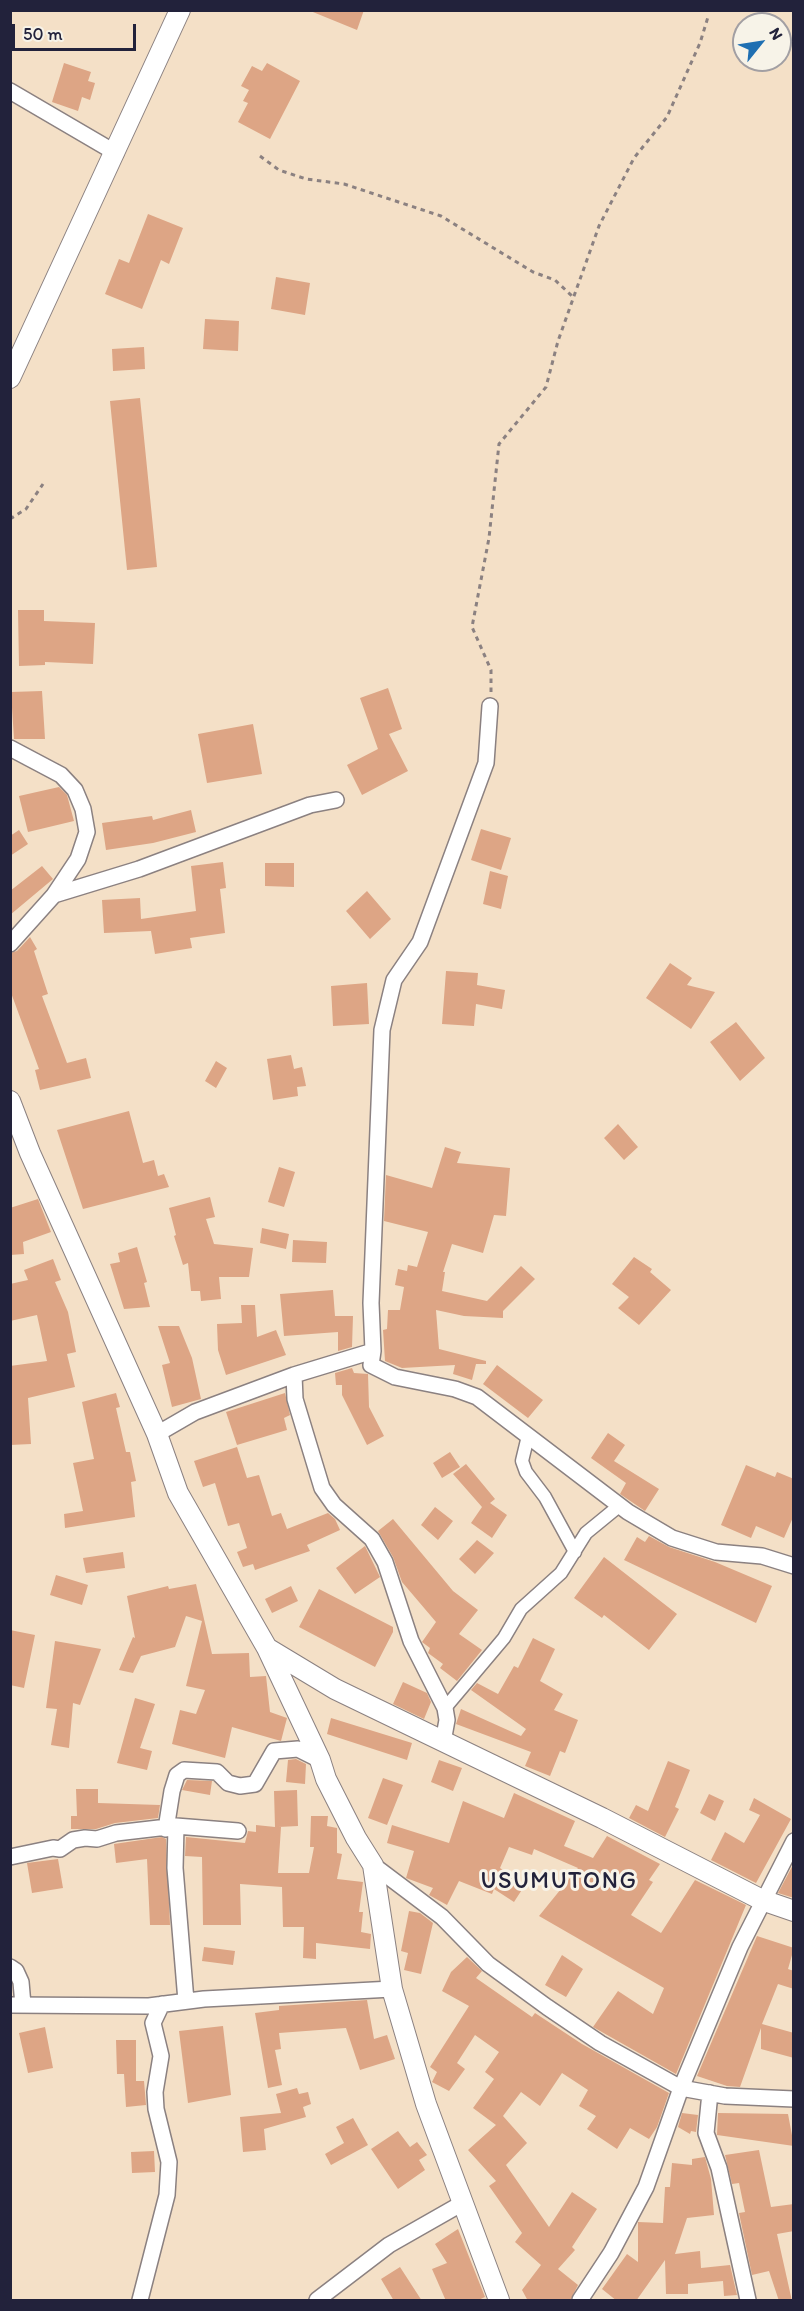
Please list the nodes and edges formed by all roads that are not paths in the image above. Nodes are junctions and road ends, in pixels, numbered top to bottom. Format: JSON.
{"nodes":[{"id":1,"x":180,"y":10,"type":"edge"},
{"id":2,"x":10,"y":91,"type":"edge"},
{"id":3,"x":116,"y":153,"type":"junction"},
{"id":4,"x":10,"y":378,"type":"edge"},
{"id":5,"x":490,"y":706,"type":"road end"},
{"id":6,"x":10,"y":748,"type":"edge"},
{"id":7,"x":336,"y":800,"type":"dead end"},
{"id":8,"x":54,"y":895,"type":"junction"},
{"id":9,"x":10,"y":944,"type":"edge"},
{"id":10,"x":10,"y":1101,"type":"edge"},
{"id":11,"x":373,"y":1351,"type":"junction"},
{"id":12,"x":294,"y":1375,"type":"junction"},
{"id":13,"x":158,"y":1434,"type":"junction"},
{"id":14,"x":528,"y":1436,"type":"junction"},
{"id":15,"x":619,"y":1506,"type":"junction"},
{"id":16,"x":575,"y":1552,"type":"junction"},
{"id":17,"x":794,"y":1566,"type":"edge"},
{"id":18,"x":267,"y":1648,"type":"junction"},
{"id":19,"x":445,"y":1708,"type":"junction"},
{"id":20,"x":443,"y":1742,"type":"junction"},
{"id":21,"x":320,"y":1760,"type":"junction"},
{"id":22,"x":171,"y":1827,"type":"junction"},
{"id":23,"x":238,"y":1831,"type":"dead end"},
{"id":24,"x":794,"y":1841,"type":"edge"},
{"id":25,"x":10,"y":1857,"type":"edge"},
{"id":26,"x":373,"y":1865,"type":"junction"},
{"id":27,"x":762,"y":1900,"type":"junction"},
{"id":28,"x":794,"y":1911,"type":"edge"},
{"id":29,"x":10,"y":1967,"type":"edge"},
{"id":30,"x":392,"y":1989,"type":"junction"},
{"id":31,"x":186,"y":2001,"type":"junction"},
{"id":32,"x":162,"y":2004,"type":"junction"},
{"id":33,"x":17,"y":2005,"type":"edge"},
{"id":34,"x":681,"y":2088,"type":"junction"},
{"id":35,"x":710,"y":2093,"type":"junction"},
{"id":36,"x":794,"y":2099,"type":"edge"},
{"id":37,"x":461,"y":2204,"type":"junction"},
{"id":38,"x":322,"y":2299,"type":"edge"},
{"id":39,"x":140,"y":2301,"type":"edge"},
{"id":40,"x":499,"y":2301,"type":"edge"},
{"id":41,"x":580,"y":2301,"type":"edge"},
{"id":42,"x":748,"y":2301,"type":"edge"}],
"edges":[{"from":1,"to":3,"type":"street"},
{"from":2,"to":3,"type":"street"},
{"from":3,"to":4,"type":"street"},
{"from":5,"to":11,"type":"street"},
{"from":6,"to":8,"type":"street"},
{"from":7,"to":8,"type":"street"},
{"from":8,"to":9,"type":"street"},
{"from":10,"to":13,"type":"street"},
{"from":11,"to":12,"type":"street"},
{"from":11,"to":14,"type":"street"},
{"from":12,"to":13,"type":"street"},
{"from":12,"to":19,"type":"street"},
{"from":13,"to":18,"type":"street"},
{"from":14,"to":15,"type":"street"},
{"from":14,"to":16,"type":"street"},
{"from":15,"to":16,"type":"street"},
{"from":15,"to":17,"type":"street"},
{"from":16,"to":19,"type":"street"},
{"from":18,"to":20,"type":"street"},
{"from":18,"to":21,"type":"street"},
{"from":19,"to":20,"type":"street"},
{"from":20,"to":27,"type":"street"},
{"from":21,"to":22,"type":"street"},
{"from":21,"to":26,"type":"street"},
{"from":22,"to":23,"type":"street"},
{"from":22,"to":25,"type":"street"},
{"from":22,"to":31,"type":"street"},
{"from":24,"to":27,"type":"street"},
{"from":26,"to":30,"type":"street"},
{"from":26,"to":34,"type":"street"},
{"from":27,"to":28,"type":"street"},
{"from":27,"to":34,"type":"street"},
{"from":29,"to":33,"type":"street"},
{"from":30,"to":31,"type":"street"},
{"from":30,"to":37,"type":"street"},
{"from":31,"to":32,"type":"street"},
{"from":32,"to":33,"type":"street"},
{"from":32,"to":39,"type":"street"},
{"from":34,"to":35,"type":"street"},
{"from":34,"to":41,"type":"street"},
{"from":35,"to":36,"type":"street"},
{"from":35,"to":42,"type":"street"},
{"from":37,"to":38,"type":"street"},
{"from":37,"to":40,"type":"street"}]}
